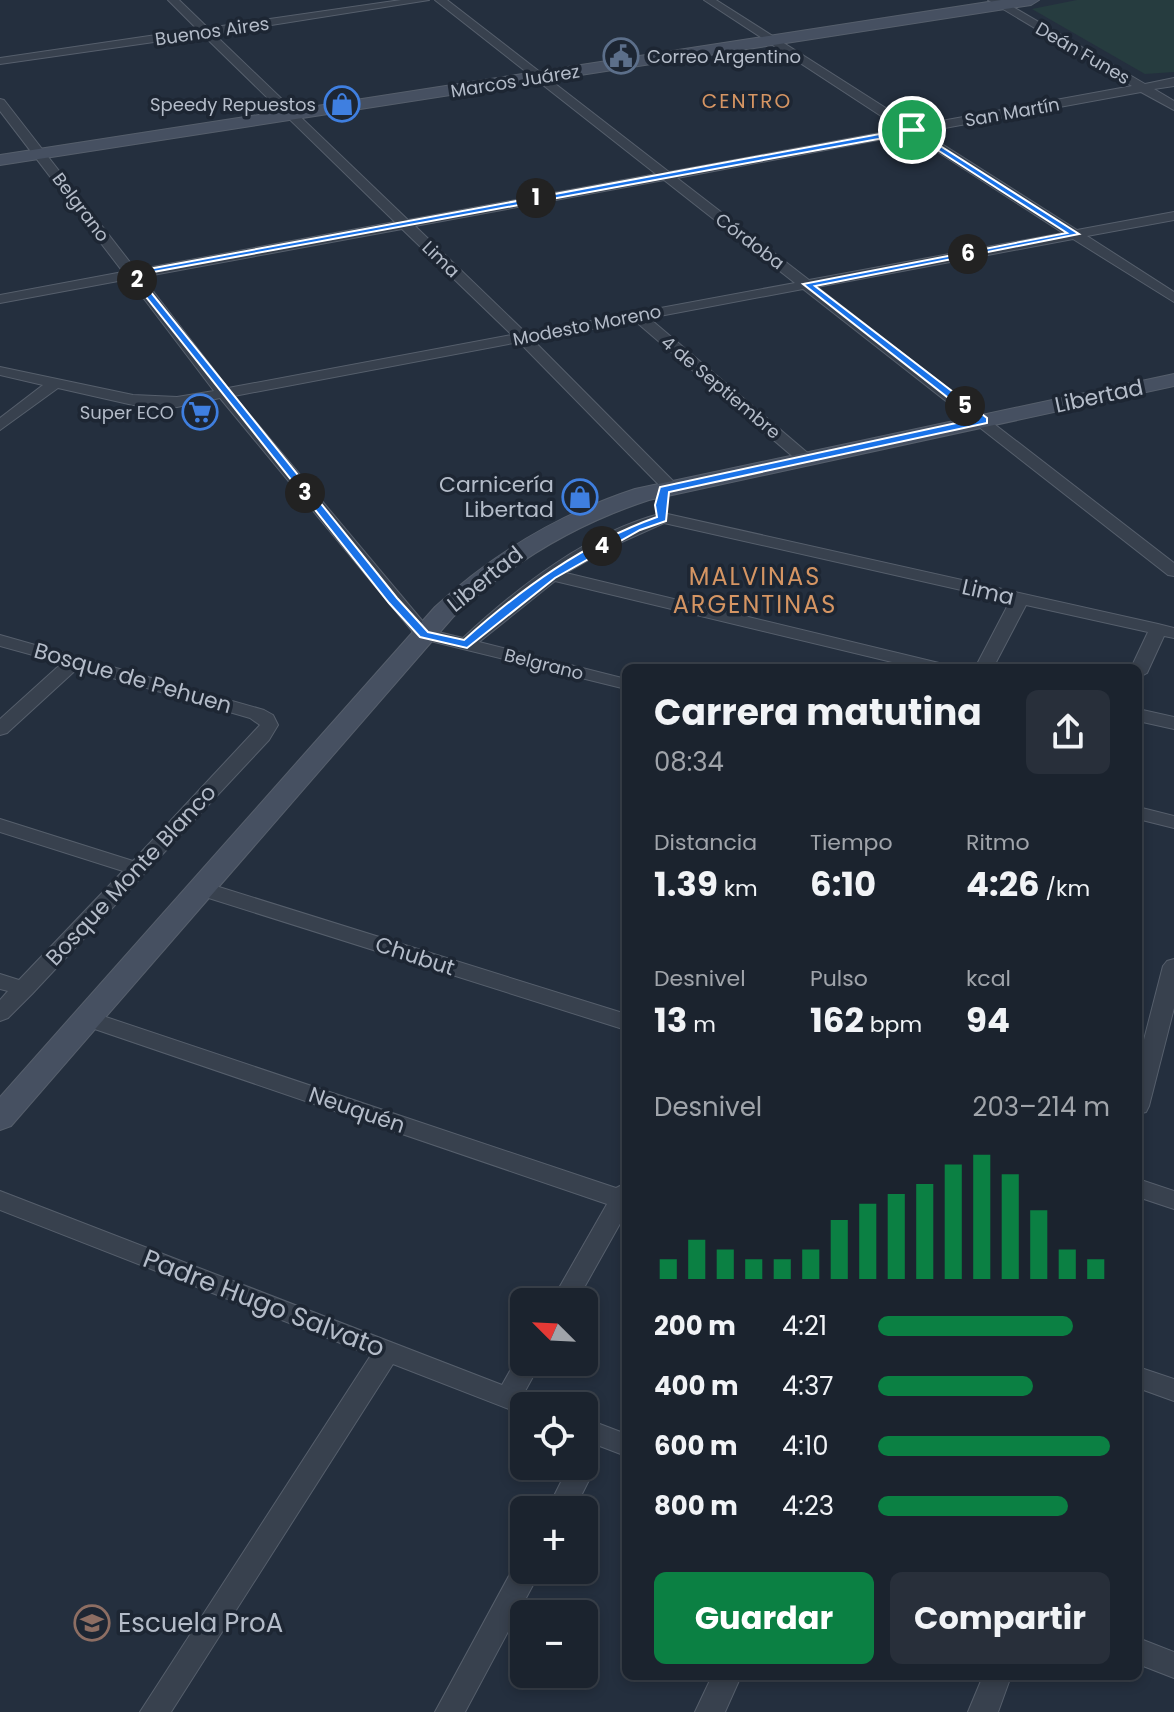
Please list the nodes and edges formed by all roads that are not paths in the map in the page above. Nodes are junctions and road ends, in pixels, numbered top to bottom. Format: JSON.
{"nodes":[{"id":1,"x":173,"y":0,"type":"edge"},
{"id":2,"x":424,"y":0,"type":"edge"},
{"id":3,"x":440,"y":0,"type":"edge"},
{"id":4,"x":709,"y":0,"type":"edge"},
{"id":5,"x":1032,"y":0,"type":"edge"},
{"id":6,"x":997,"y":2,"type":"edge"},
{"id":7,"x":1023,"y":18,"type":"junction"},
{"id":8,"x":206,"y":32,"type":"junction"},
{"id":9,"x":772,"y":40,"type":"junction"},
{"id":10,"x":0,"y":61,"type":"edge"},
{"id":11,"x":541,"y":77,"type":"junction"},
{"id":12,"x":1174,"y":82,"type":"edge"},
{"id":13,"x":1143,"y":88,"type":"junction"},
{"id":14,"x":0,"y":103,"type":"edge"},
{"id":15,"x":1174,"y":106,"type":"edge"},
{"id":16,"x":292,"y":116,"type":"junction"},
{"id":17,"x":912,"y":130,"type":"junction"},
{"id":18,"x":41,"y":154,"type":"junction"},
{"id":19,"x":0,"y":160,"type":"edge"},
{"id":20,"x":663,"y":175,"type":"junction"},
{"id":21,"x":1174,"y":216,"type":"edge"},
{"id":22,"x":403,"y":223,"type":"junction"},
{"id":23,"x":1075,"y":234,"type":"junction"},
{"id":24,"x":131,"y":273,"type":"junction"},
{"id":25,"x":808,"y":284,"type":"junction"},
{"id":26,"x":1174,"y":298,"type":"edge"},
{"id":27,"x":0,"y":299,"type":"edge"},
{"id":28,"x":637,"y":315,"type":"junction"},
{"id":29,"x":522,"y":337,"type":"junction"},
{"id":30,"x":0,"y":371,"type":"edge"},
{"id":31,"x":1174,"y":380,"type":"edge"},
{"id":32,"x":55,"y":383,"type":"junction"},
{"id":33,"x":224,"y":393,"type":"junction"},
{"id":34,"x":983,"y":421,"type":"junction"},
{"id":35,"x":0,"y":425,"type":"edge"},
{"id":36,"x":804,"y":458,"type":"junction"},
{"id":37,"x":668,"y":489,"type":"junction"},
{"id":38,"x":663,"y":518,"type":"junction"},
{"id":39,"x":1174,"y":571,"type":"edge"},
{"id":40,"x":551,"y":575,"type":"junction"},
{"id":41,"x":1020,"y":599,"type":"junction"},
{"id":42,"x":1166,"y":631,"type":"edge"},
{"id":43,"x":424,"y":634,"type":"junction"},
{"id":44,"x":0,"y":640,"type":"edge"},
{"id":45,"x":467,"y":644,"type":"junction"},
{"id":46,"x":75,"y":661,"type":"junction"},
{"id":47,"x":922,"y":664,"type":"edge"},
{"id":48,"x":986,"y":664,"type":"edge"},
{"id":49,"x":1142,"y":667,"type":"edge"},
{"id":50,"x":622,"y":683,"type":"edge"},
{"id":51,"x":1142,"y":716,"type":"edge"},
{"id":52,"x":1174,"y":723,"type":"edge"},
{"id":53,"x":264,"y":728,"type":"joint"},
{"id":54,"x":0,"y":729,"type":"edge"},
{"id":55,"x":1142,"y":814,"type":"edge"},
{"id":56,"x":1174,"y":822,"type":"edge"},
{"id":57,"x":0,"y":825,"type":"edge"},
{"id":58,"x":137,"y":869,"type":"junction"},
{"id":59,"x":203,"y":889,"type":"junction"},
{"id":60,"x":1174,"y":966,"type":"edge"},
{"id":61,"x":0,"y":981,"type":"edge"},
{"id":62,"x":24,"y":989,"type":"junction"},
{"id":63,"x":0,"y":1013,"type":"edge"},
{"id":64,"x":88,"y":1019,"type":"junction"},
{"id":65,"x":622,"y":1021,"type":"edge"},
{"id":66,"x":1142,"y":1090,"type":"edge"},
{"id":67,"x":0,"y":1118,"type":"edge"},
{"id":68,"x":1142,"y":1189,"type":"edge"},
{"id":69,"x":622,"y":1197,"type":"edge"},
{"id":70,"x":0,"y":1200,"type":"edge"},
{"id":71,"x":1174,"y":1200,"type":"edge"},
{"id":72,"x":622,"y":1203,"type":"edge"},
{"id":73,"x":571,"y":1288,"type":"edge"},
{"id":74,"x":388,"y":1350,"type":"junction"},
{"id":75,"x":1142,"y":1378,"type":"edge"},
{"id":76,"x":1174,"y":1390,"type":"edge"},
{"id":77,"x":510,"y":1399,"type":"edge"},
{"id":78,"x":598,"y":1434,"type":"edge"},
{"id":79,"x":622,"y":1443,"type":"edge"},
{"id":80,"x":519,"y":1584,"type":"edge"},
{"id":81,"x":1142,"y":1653,"type":"edge"},
{"id":82,"x":1174,"y":1665,"type":"edge"},
{"id":83,"x":725,"y":1680,"type":"edge"},
{"id":84,"x":995,"y":1680,"type":"edge"},
{"id":85,"x":155,"y":1712,"type":"edge"},
{"id":86,"x":450,"y":1712,"type":"edge"},
{"id":87,"x":710,"y":1712,"type":"edge"},
{"id":88,"x":983,"y":1712,"type":"edge"}],
"edges":[{"from":1,"to":8,"type":"street","name":"Lima"},
{"from":2,"to":8,"type":"street","name":"Buenos Aires"},
{"from":3,"to":11,"type":"street","name":"Córdoba"},
{"from":4,"to":9,"type":"street"},
{"from":5,"to":6,"type":"main road","name":"Marcos Juárez"},
{"from":5,"to":7,"type":"street"},
{"from":6,"to":7,"type":"street","name":"Deán Funes"},
{"from":6,"to":9,"type":"main road","name":"Marcos Juárez"},
{"from":7,"to":13,"type":"street","name":"Deán Funes"},
{"from":8,"to":10,"type":"street","name":"Buenos Aires"},
{"from":8,"to":16,"type":"street","name":"Lima"},
{"from":9,"to":11,"type":"main road","name":"Marcos Juárez"},
{"from":9,"to":17,"type":"street"},
{"from":11,"to":16,"type":"main road","name":"Marcos Juárez"},
{"from":11,"to":20,"type":"street","name":"Córdoba"},
{"from":12,"to":13,"type":"street","name":"San Martín"},
{"from":13,"to":15,"type":"street","name":"Deán Funes"},
{"from":13,"to":17,"type":"street","name":"San Martín"},
{"from":14,"to":18,"type":"street","name":"Belgrano"},
{"from":16,"to":18,"type":"main road","name":"Marcos Juárez"},
{"from":16,"to":22,"type":"street","name":"Lima"},
{"from":17,"to":20,"type":"street","name":"San Martín"},
{"from":17,"to":23,"type":"street"},
{"from":18,"to":19,"type":"main road","name":"Marcos Juárez"},
{"from":18,"to":24,"type":"street","name":"Belgrano"},
{"from":20,"to":22,"type":"street","name":"San Martín"},
{"from":20,"to":25,"type":"street","name":"Córdoba"},
{"from":21,"to":23,"type":"street","name":"Modesto Moreno"},
{"from":22,"to":24,"type":"street","name":"San Martín"},
{"from":22,"to":29,"type":"street","name":"Lima"},
{"from":23,"to":25,"type":"street","name":"Modesto Moreno"},
{"from":23,"to":26,"type":"street"},
{"from":24,"to":27,"type":"street","name":"San Martín"},
{"from":24,"to":33,"type":"street","name":"Belgrano"},
{"from":25,"to":28,"type":"street","name":"Modesto Moreno"},
{"from":25,"to":34,"type":"street","name":"Córdoba"},
{"from":28,"to":29,"type":"street","name":"Modesto Moreno"},
{"from":28,"to":36,"type":"street","name":"4 de Septiembre"},
{"from":29,"to":33,"type":"street","name":"Modesto Moreno"},
{"from":29,"to":37,"type":"street","name":"Lima"},
{"from":30,"to":32,"type":"street","name":"Modesto Moreno"},
{"from":31,"to":34,"type":"main road","name":"Libertad"},
{"from":32,"to":33,"type":"street","name":"Modesto Moreno"},
{"from":32,"to":35,"type":"street"},
{"from":33,"to":43,"type":"street","name":"Belgrano"},
{"from":34,"to":36,"type":"main road","name":"Libertad"},
{"from":34,"to":39,"type":"street","name":"Córdoba"},
{"from":36,"to":37,"type":"main road","name":"Libertad"},
{"from":37,"to":38,"type":"street"},
{"from":37,"to":43,"type":"main road","name":"Libertad"},
{"from":38,"to":40,"type":"street"},
{"from":38,"to":41,"type":"street","name":"Lima"},
{"from":40,"to":45,"type":"street"},
{"from":40,"to":47,"type":"street"},
{"from":41,"to":42,"type":"street","name":"Lima"},
{"from":41,"to":48,"type":"street"},
{"from":42,"to":49,"type":"street"},
{"from":43,"to":45,"type":"street","name":"Belgrano"},
{"from":43,"to":59,"type":"main road","name":"Libertad"},
{"from":44,"to":46,"type":"street","name":"Bosque de Pehuen"},
{"from":45,"to":50,"type":"street","name":"Belgrano"},
{"from":46,"to":53,"type":"street","name":"Bosque de Pehuen"},
{"from":46,"to":54,"type":"street"},
{"from":51,"to":52,"type":"street"},
{"from":53,"to":58,"type":"street","name":"Bosque Monte Blanco"},
{"from":55,"to":56,"type":"street"},
{"from":57,"to":58,"type":"street"},
{"from":58,"to":62,"type":"street","name":"Bosque Monte Blanco"},
{"from":59,"to":64,"type":"main road","name":"Libertad"},
{"from":59,"to":65,"type":"street","name":"Chubut"},
{"from":60,"to":66,"type":"street"},
{"from":61,"to":62,"type":"street"},
{"from":62,"to":63,"type":"street","name":"Bosque Monte Blanco"},
{"from":64,"to":67,"type":"main road","name":"Libertad"},
{"from":64,"to":69,"type":"street","name":"Neuquén"},
{"from":68,"to":71,"type":"street"},
{"from":70,"to":74,"type":"street","name":"Padre Hugo Salvato"},
{"from":72,"to":73,"type":"street"},
{"from":74,"to":77,"type":"street","name":"Padre Hugo Salvato"},
{"from":74,"to":85,"type":"street"},
{"from":75,"to":76,"type":"street"},
{"from":78,"to":79,"type":"street"},
{"from":80,"to":86,"type":"street"},
{"from":81,"to":82,"type":"street"},
{"from":83,"to":87,"type":"street"},
{"from":84,"to":88,"type":"street"}]}
